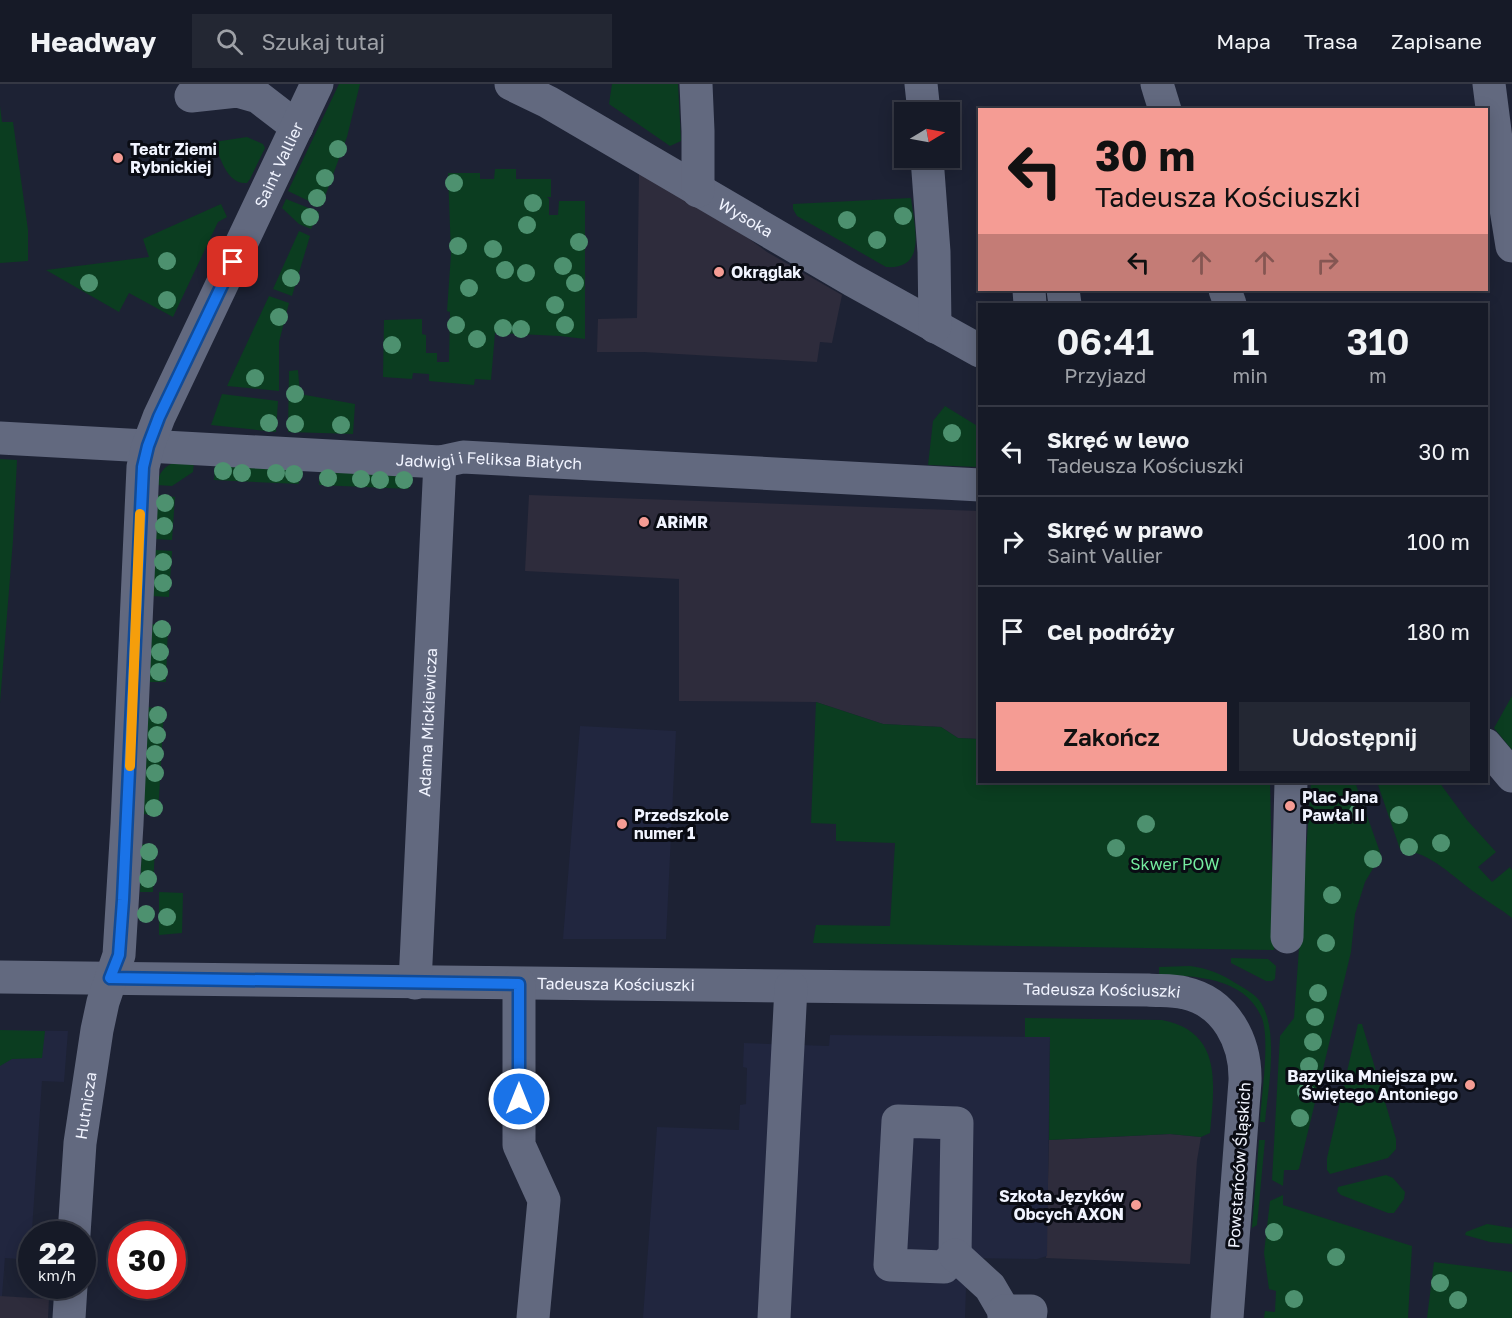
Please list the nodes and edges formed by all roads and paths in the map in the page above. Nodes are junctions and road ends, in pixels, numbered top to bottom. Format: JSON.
{"nodes":[{"id":1,"x":317,"y":84,"type":"edge"},
{"id":2,"x":511,"y":84,"type":"edge"},
{"id":3,"x":696,"y":84,"type":"edge"},
{"id":4,"x":921,"y":84,"type":"edge"},
{"id":5,"x":1157,"y":84,"type":"edge"},
{"id":6,"x":1490,"y":84,"type":"edge"},
{"id":7,"x":191,"y":96,"type":"dead end"},
{"id":8,"x":923,"y":102,"type":"edge"},
{"id":9,"x":1164,"y":108,"type":"edge"},
{"id":10,"x":297,"y":127,"type":"junction"},
{"id":11,"x":928,"y":168,"type":"edge"},
{"id":12,"x":698,"y":191,"type":"junction"},
{"id":13,"x":1512,"y":246,"type":"edge"},
{"id":14,"x":935,"y":327,"type":"junction"},
{"id":15,"x":978,"y":350,"type":"edge"},
{"id":16,"x":0,"y":438,"type":"edge"},
{"id":17,"x":148,"y":446,"type":"junction"},
{"id":18,"x":440,"y":462,"type":"junction"},
{"id":19,"x":978,"y":485,"type":"edge"},
{"id":20,"x":1488,"y":746,"type":"edge"},
{"id":21,"x":1512,"y":776,"type":"edge"},
{"id":22,"x":1291,"y":783,"type":"edge"},
{"id":23,"x":1287,"y":937,"type":"dead end"},
{"id":24,"x":0,"y":976,"type":"edge"},
{"id":25,"x":110,"y":978,"type":"junction"},
{"id":26,"x":415,"y":983,"type":"junction"},
{"id":27,"x":519,"y":984,"type":"junction"},
{"id":28,"x":791,"y":987,"type":"junction"},
{"id":29,"x":1225,"y":1017,"type":"joint"},
{"id":30,"x":75,"y":1221,"type":"edge"},
{"id":31,"x":955,"y":1255,"type":"dead end"},
{"id":32,"x":70,"y":1299,"type":"edge"},
{"id":33,"x":1013,"y":1316,"type":"edge"},
{"id":34,"x":69,"y":1318,"type":"edge"},
{"id":35,"x":533,"y":1318,"type":"edge"},
{"id":36,"x":774,"y":1318,"type":"edge"},
{"id":37,"x":1227,"y":1318,"type":"edge"}],
"edges":[{"from":1,"to":10,"type":"street","name":"Saint Vallier"},
{"from":2,"to":12,"type":"street","name":"Wysoka"},
{"from":3,"to":12,"type":"street"},
{"from":4,"to":8,"type":"street"},
{"from":5,"to":9,"type":"street"},
{"from":6,"to":13,"type":"street"},
{"from":7,"to":10,"type":"street"},
{"from":10,"to":17,"type":"street","name":"Saint Vallier"},
{"from":11,"to":14,"type":"street"},
{"from":12,"to":14,"type":"street","name":"Wysoka"},
{"from":14,"to":15,"type":"street","name":"Wysoka"},
{"from":16,"to":17,"type":"street","name":"Jadwigi i Feliksa Białych"},
{"from":17,"to":18,"type":"street","name":"Jadwigi i Feliksa Białych"},
{"from":17,"to":25,"type":"street","name":"Saint Vallier"},
{"from":18,"to":19,"type":"street","name":"Jadwigi i Feliksa Białych"},
{"from":18,"to":26,"type":"street","name":"Adama Mickiewicza"},
{"from":20,"to":21,"type":"street"},
{"from":22,"to":23,"type":"street"},
{"from":24,"to":25,"type":"street","name":"Tadeusza Kościuszki"},
{"from":25,"to":26,"type":"street","name":"Tadeusza Kościuszki"},
{"from":25,"to":30,"type":"street","name":"Hutnicza"},
{"from":26,"to":27,"type":"street","name":"Tadeusza Kościuszki"},
{"from":27,"to":28,"type":"street","name":"Tadeusza Kościuszki"},
{"from":27,"to":35,"type":"street"},
{"from":28,"to":29,"type":"street","name":"Tadeusza Kościuszki"},
{"from":28,"to":36,"type":"street"},
{"from":29,"to":37,"type":"street","name":"Powstańców Śląskich"},
{"from":31,"to":33,"type":"street"},
{"from":32,"to":34,"type":"street"}]}
